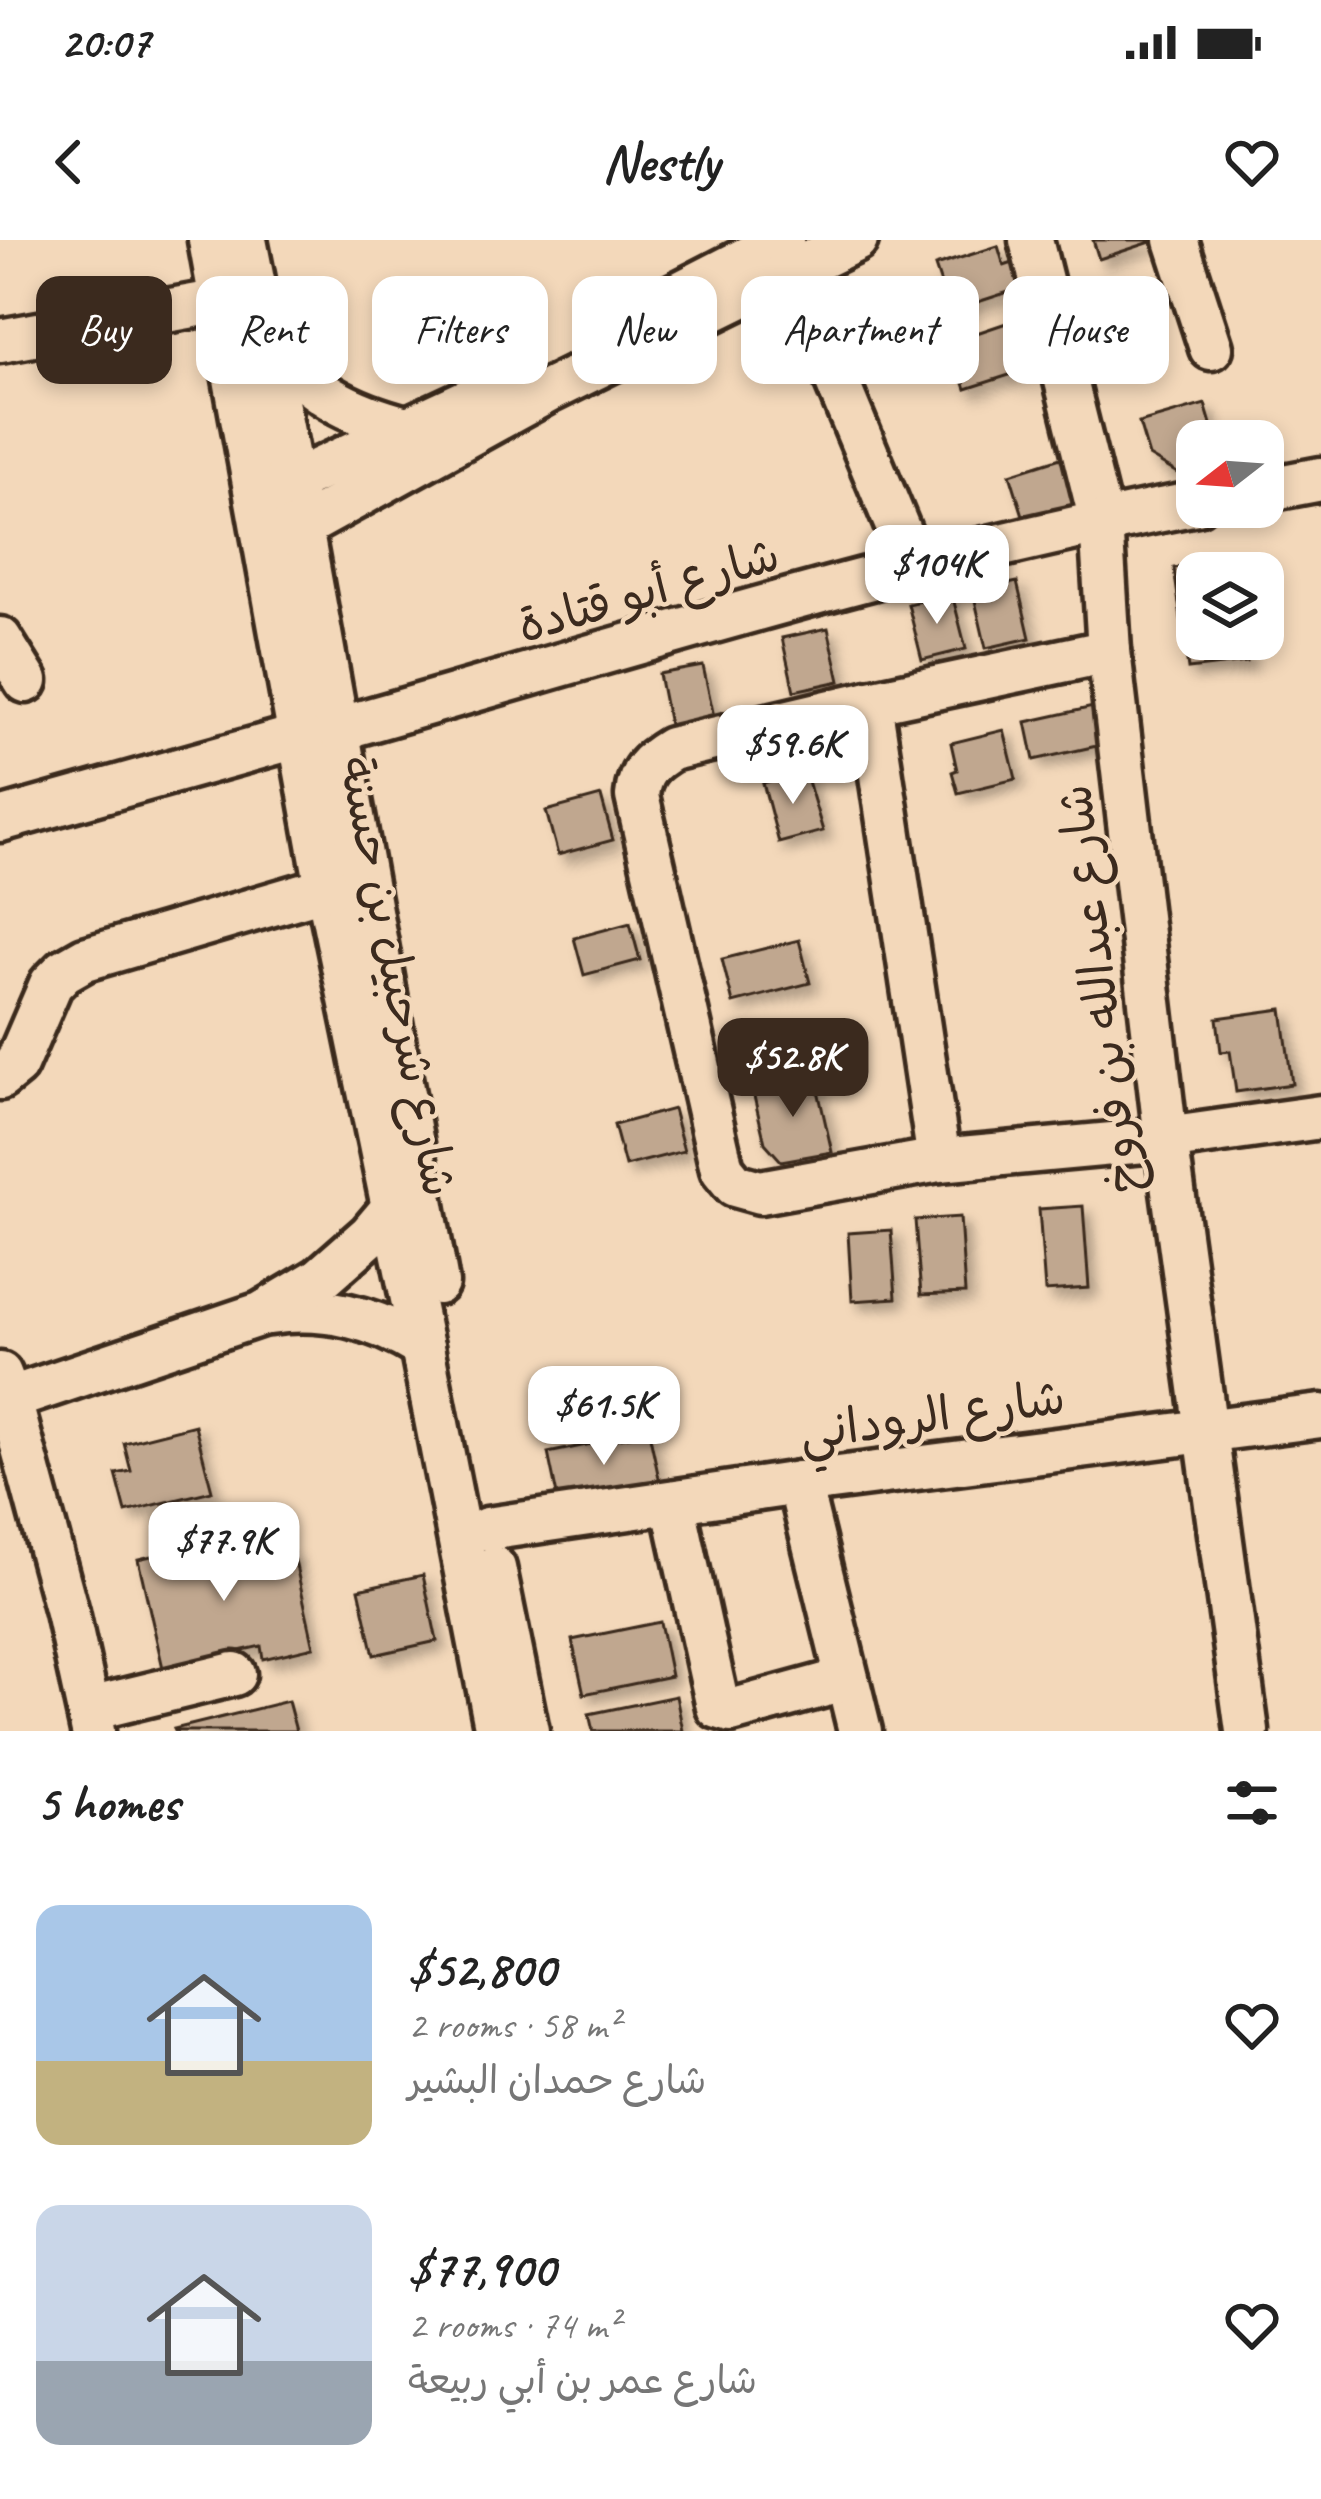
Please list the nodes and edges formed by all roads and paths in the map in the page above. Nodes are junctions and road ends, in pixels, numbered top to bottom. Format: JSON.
{"nodes":[{"id":1,"x":210,"y":240,"type":"edge"},
{"id":2,"x":245,"y":240,"type":"edge"},
{"id":3,"x":856,"y":240,"type":"edge"},
{"id":4,"x":1176,"y":240,"type":"edge"},
{"id":5,"x":1030,"y":241,"type":"edge"},
{"id":6,"x":783,"y":248,"type":"edge"},
{"id":7,"x":216,"y":276,"type":"edge"},
{"id":8,"x":252,"y":276,"type":"edge"},
{"id":9,"x":196,"y":306,"type":"edge"},
{"id":10,"x":0,"y":341,"type":"edge"},
{"id":11,"x":1211,"y":348,"type":"dead end"},
{"id":12,"x":245,"y":384,"type":"edge"},
{"id":13,"x":269,"y":384,"type":"edge"},
{"id":14,"x":308,"y":384,"type":"edge"},
{"id":15,"x":410,"y":429,"type":"junction"},
{"id":16,"x":1320,"y":486,"type":"edge"},
{"id":17,"x":1284,"y":489,"type":"edge"},
{"id":18,"x":275,"y":490,"type":"junction"},
{"id":19,"x":360,"y":495,"type":"junction"},
{"id":20,"x":1176,"y":507,"type":"edge"},
{"id":21,"x":1101,"y":521,"type":"junction"},
{"id":22,"x":283,"y":534,"type":"junction"},
{"id":23,"x":914,"y":567,"type":"junction"},
{"id":24,"x":310,"y":583,"type":"junction"},
{"id":25,"x":0,"y":639,"type":"edge"},
{"id":26,"x":1109,"y":651,"type":"junction"},
{"id":27,"x":26,"y":681,"type":"dead end"},
{"id":28,"x":870,"y":702,"type":"junction"},
{"id":29,"x":319,"y":732,"type":"junction"},
{"id":30,"x":0,"y":820,"type":"edge"},
{"id":31,"x":327,"y":887,"type":"junction"},
{"id":32,"x":0,"y":1078,"type":"edge"},
{"id":33,"x":1321,"y":1117,"type":"edge"},
{"id":34,"x":1166,"y":1139,"type":"junction"},
{"id":35,"x":939,"y":1160,"type":"junction"},
{"id":36,"x":392,"y":1209,"type":"junction"},
{"id":37,"x":262,"y":1314,"type":"junction"},
{"id":38,"x":422,"y":1347,"type":"junction"},
{"id":39,"x":3,"y":1392,"type":"edge"},
{"id":40,"x":1321,"y":1416,"type":"edge"},
{"id":41,"x":1205,"y":1429,"type":"junction"},
{"id":42,"x":800,"y":1483,"type":"junction"},
{"id":43,"x":673,"y":1502,"type":"junction"},
{"id":44,"x":487,"y":1529,"type":"junction"},
{"id":45,"x":234,"y":1674,"type":"dead end"},
{"id":46,"x":847,"y":1679,"type":"junction"},
{"id":47,"x":92,"y":1720,"type":"edge"},
{"id":48,"x":496,"y":1731,"type":"edge"},
{"id":49,"x":527,"y":1731,"type":"edge"},
{"id":50,"x":860,"y":1731,"type":"edge"},
{"id":51,"x":1247,"y":1731,"type":"edge"}],
"edges":[{"from":1,"to":7,"type":"street","name":"شارع شرحبيل بن حسنة"},
{"from":2,"to":8,"type":"street","name":"شارع شرحبيل بن حسنة"},
{"from":3,"to":6,"type":"street"},
{"from":4,"to":11,"type":"street"},
{"from":5,"to":21,"type":"street","name":"شارع عبدالله بن فروخ"},
{"from":6,"to":15,"type":"street"},
{"from":6,"to":19,"type":"street"},
{"from":6,"to":23,"type":"street"},
{"from":9,"to":10,"type":"street"},
{"from":12,"to":18,"type":"street","name":"شارع شرحبيل بن حسنة"},
{"from":13,"to":18,"type":"street","name":"شارع شرحبيل بن حسنة"},
{"from":14,"to":15,"type":"street"},
{"from":15,"to":18,"type":"street"},
{"from":16,"to":17,"type":"street"},
{"from":18,"to":22,"type":"street","name":"شارع شرحبيل بن حسنة"},
{"from":19,"to":22,"type":"street"},
{"from":19,"to":24,"type":"street"},
{"from":20,"to":21,"type":"street","name":"شارع أبو قتادة"},
{"from":21,"to":23,"type":"street","name":"شارع أبو قتادة"},
{"from":21,"to":26,"type":"street","name":"شارع عبدالله بن فروخ"},
{"from":22,"to":24,"type":"street","name":"شارع شرحبيل بن حسنة"},
{"from":22,"to":29,"type":"street","name":"شارع شرحبيل بن حسنة"},
{"from":23,"to":29,"type":"street","name":"شارع أبو قتادة"},
{"from":24,"to":29,"type":"street","name":"شارع شرحبيل بن حسنة"},
{"from":25,"to":27,"type":"street"},
{"from":26,"to":28,"type":"street"},
{"from":26,"to":34,"type":"street","name":"شارع عبدالله بن فروخ"},
{"from":28,"to":35,"type":"street"},
{"from":28,"to":35,"type":"street"},
{"from":29,"to":30,"type":"street","name":"شارع أبو قتادة"},
{"from":29,"to":31,"type":"street","name":"شارع شرحبيل بن حسنة"},
{"from":29,"to":44,"type":"street","name":"شارع شرحبيل بن حسنة"},
{"from":31,"to":32,"type":"street"},
{"from":31,"to":36,"type":"street","name":"شارع شرحبيل بن حسنة"},
{"from":33,"to":34,"type":"street"},
{"from":34,"to":35,"type":"street"},
{"from":34,"to":41,"type":"street","name":"شارع عبدالله بن فروخ"},
{"from":36,"to":37,"type":"street"},
{"from":36,"to":38,"type":"street","name":"شارع شرحبيل بن حسنة"},
{"from":37,"to":38,"type":"street"},
{"from":37,"to":39,"type":"street"},
{"from":38,"to":48,"type":"street","name":"شارع شرحبيل بن حسنة"},
{"from":39,"to":47,"type":"street"},
{"from":40,"to":41,"type":"street","name":"شارع الروداني"},
{"from":41,"to":42,"type":"street","name":"شارع الروداني"},
{"from":41,"to":51,"type":"street","name":"شارع عبدالله بن فروخ"},
{"from":42,"to":43,"type":"street","name":"شارع الروداني"},
{"from":42,"to":46,"type":"street"},
{"from":43,"to":44,"type":"street","name":"شارع الروداني"},
{"from":43,"to":46,"type":"street"},
{"from":44,"to":49,"type":"street","name":"شارع شرحبيل بن حسنة"},
{"from":45,"to":47,"type":"street"},
{"from":46,"to":50,"type":"street"}]}
